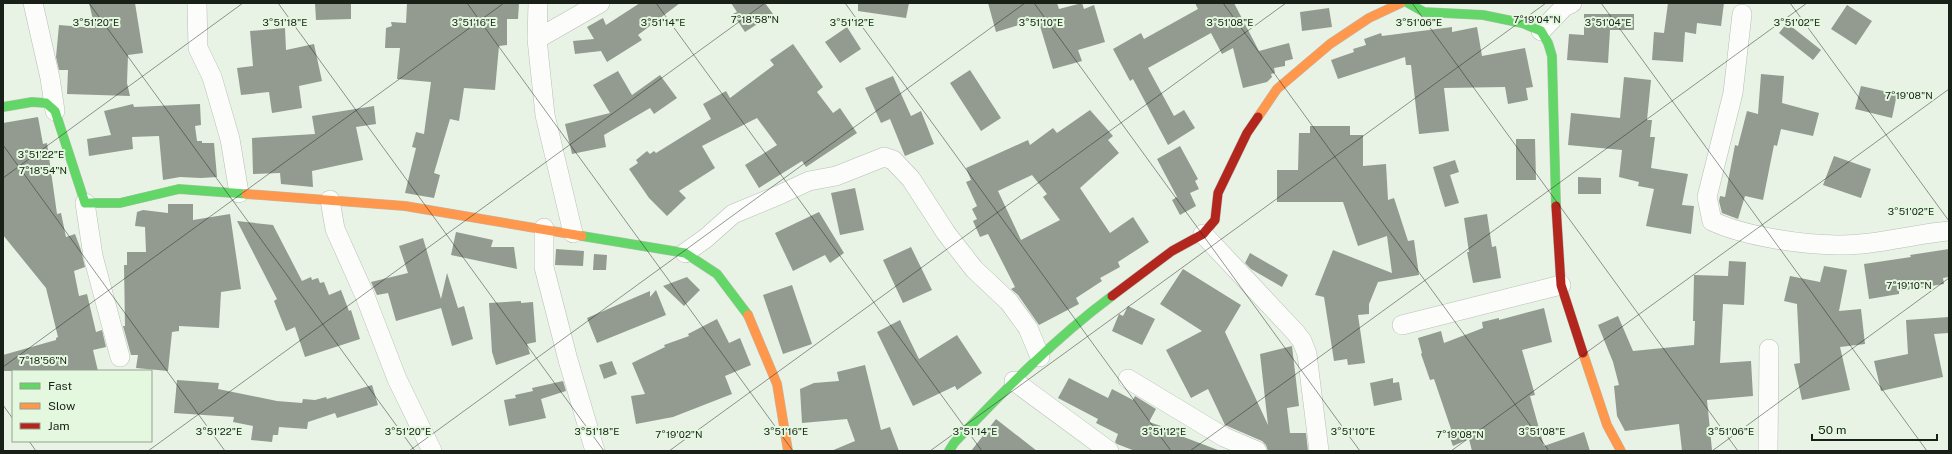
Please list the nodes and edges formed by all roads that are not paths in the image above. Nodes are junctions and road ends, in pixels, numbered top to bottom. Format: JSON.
{"nodes":[{"id":1,"x":33,"y":3,"type":"edge"},
{"id":2,"x":196,"y":3,"type":"edge"},
{"id":3,"x":538,"y":3,"type":"edge"},
{"id":4,"x":600,"y":3,"type":"edge"},
{"id":5,"x":1400,"y":3,"type":"edge"},
{"id":6,"x":1408,"y":3,"type":"edge"},
{"id":7,"x":1572,"y":3,"type":"edge"},
{"id":8,"x":1742,"y":14,"type":"dead end"},
{"id":9,"x":1541,"y":31,"type":"junction"},
{"id":10,"x":537,"y":39,"type":"junction"},
{"id":11,"x":3,"y":107,"type":"edge"},
{"id":12,"x":54,"y":111,"type":"junction"},
{"id":13,"x":238,"y":193,"type":"junction"},
{"id":14,"x":330,"y":200,"type":"junction"},
{"id":15,"x":85,"y":203,"type":"junction"},
{"id":16,"x":544,"y":228,"type":"junction"},
{"id":17,"x":1949,"y":231,"type":"edge"},
{"id":18,"x":573,"y":233,"type":"junction"},
{"id":19,"x":1203,"y":234,"type":"junction"},
{"id":20,"x":685,"y":253,"type":"junction"},
{"id":21,"x":1561,"y":285,"type":"junction"},
{"id":22,"x":1402,"y":326,"type":"dead end"},
{"id":23,"x":1768,"y":349,"type":"dead end"},
{"id":24,"x":120,"y":357,"type":"dead end"},
{"id":25,"x":1040,"y":357,"type":"junction"},
{"id":26,"x":1128,"y":379,"type":"dead end"},
{"id":27,"x":1014,"y":381,"type":"junction"},
{"id":28,"x":432,"y":451,"type":"edge"},
{"id":29,"x":595,"y":451,"type":"edge"},
{"id":30,"x":788,"y":451,"type":"edge"},
{"id":31,"x":949,"y":451,"type":"edge"},
{"id":32,"x":1109,"y":451,"type":"edge"},
{"id":33,"x":1257,"y":451,"type":"edge"},
{"id":34,"x":1319,"y":451,"type":"edge"},
{"id":35,"x":1621,"y":451,"type":"edge"},
{"id":36,"x":1768,"y":451,"type":"edge"}],
"edges":[{"from":1,"to":12,"type":"street"},
{"from":2,"to":13,"type":"street"},
{"from":3,"to":10,"type":"street"},
{"from":4,"to":10,"type":"street"},
{"from":5,"to":19,"type":"street"},
{"from":6,"to":9,"type":"street"},
{"from":7,"to":9,"type":"street"},
{"from":8,"to":17,"type":"street"},
{"from":9,"to":21,"type":"street"},
{"from":10,"to":18,"type":"street"},
{"from":11,"to":12,"type":"street"},
{"from":12,"to":15,"type":"street"},
{"from":13,"to":14,"type":"street"},
{"from":13,"to":15,"type":"street"},
{"from":14,"to":16,"type":"street"},
{"from":14,"to":28,"type":"street"},
{"from":15,"to":24,"type":"street"},
{"from":16,"to":18,"type":"street"},
{"from":16,"to":29,"type":"street"},
{"from":18,"to":20,"type":"street"},
{"from":19,"to":25,"type":"street"},
{"from":19,"to":34,"type":"street"},
{"from":20,"to":25,"type":"street"},
{"from":20,"to":30,"type":"street"},
{"from":21,"to":22,"type":"street"},
{"from":21,"to":35,"type":"street"},
{"from":23,"to":36,"type":"street"},
{"from":25,"to":27,"type":"street"},
{"from":26,"to":33,"type":"street"},
{"from":27,"to":31,"type":"street"},
{"from":27,"to":32,"type":"street"}]}
